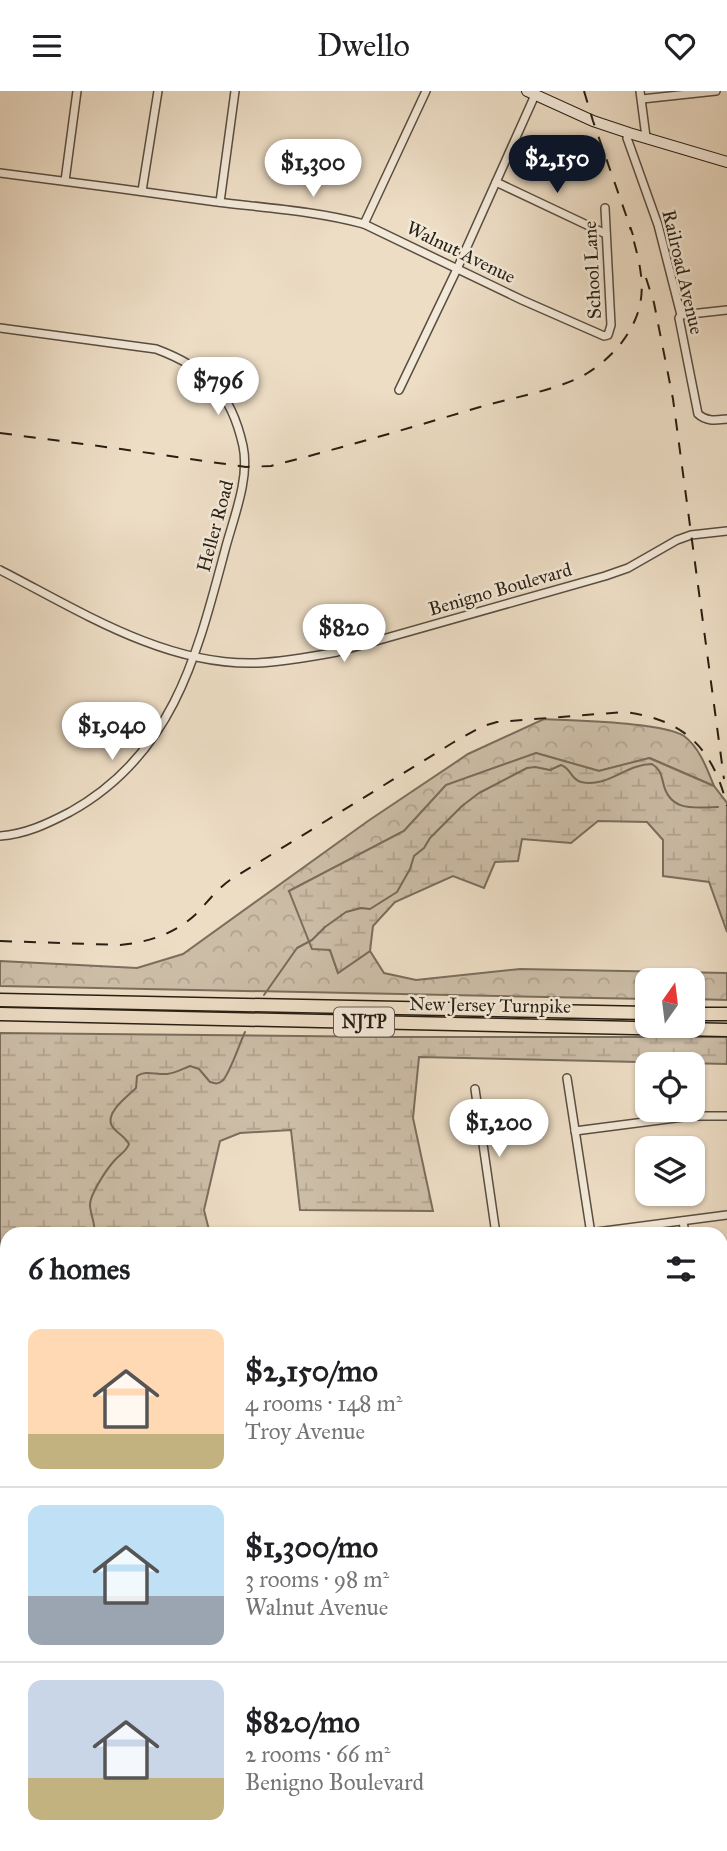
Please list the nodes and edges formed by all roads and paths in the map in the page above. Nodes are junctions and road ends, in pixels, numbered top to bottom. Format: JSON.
{"nodes":[{"id":1,"x":77,"y":91,"type":"edge"},
{"id":2,"x":158,"y":91,"type":"edge"},
{"id":3,"x":235,"y":91,"type":"edge"},
{"id":4,"x":426,"y":91,"type":"edge"},
{"id":5,"x":716,"y":91,"type":"edge"},
{"id":6,"x":531,"y":93,"type":"edge"},
{"id":7,"x":641,"y":95,"type":"edge"},
{"id":8,"x":629,"y":133,"type":"junction"},
{"id":9,"x":646,"y":137,"type":"junction"},
{"id":10,"x":727,"y":162,"type":"edge"},
{"id":11,"x":0,"y":173,"type":"edge"},
{"id":12,"x":65,"y":181,"type":"junction"},
{"id":13,"x":496,"y":182,"type":"junction"},
{"id":14,"x":142,"y":191,"type":"junction"},
{"id":15,"x":220,"y":202,"type":"junction"},
{"id":16,"x":605,"y":208,"type":"dead end"},
{"id":17,"x":364,"y":224,"type":"junction"},
{"id":18,"x":606,"y":234,"type":"junction"},
{"id":19,"x":457,"y":269,"type":"junction"},
{"id":20,"x":727,"y":310,"type":"edge"},
{"id":21,"x":681,"y":315,"type":"junction"},
{"id":22,"x":0,"y":328,"type":"edge"},
{"id":23,"x":609,"y":332,"type":"joint"},
{"id":24,"x":399,"y":390,"type":"dead end"},
{"id":25,"x":727,"y":419,"type":"edge"},
{"id":26,"x":727,"y":531,"type":"edge"},
{"id":27,"x":0,"y":570,"type":"edge"},
{"id":28,"x":194,"y":656,"type":"junction"},
{"id":29,"x":0,"y":836,"type":"edge"},
{"id":30,"x":0,"y":1000,"type":"edge"},
{"id":31,"x":635,"y":1013,"type":"edge"},
{"id":32,"x":0,"y":1014,"type":"edge"},
{"id":33,"x":705,"y":1014,"type":"edge"},
{"id":34,"x":727,"y":1014,"type":"edge"},
{"id":35,"x":727,"y":1030,"type":"edge"},
{"id":36,"x":568,"y":1078,"type":"dead end"},
{"id":37,"x":475,"y":1089,"type":"dead end"},
{"id":38,"x":727,"y":1116,"type":"edge"},
{"id":39,"x":575,"y":1131,"type":"junction"},
{"id":40,"x":727,"y":1215,"type":"edge"},
{"id":41,"x":683,"y":1220,"type":"junction"},
{"id":42,"x":495,"y":1227,"type":"edge"},
{"id":43,"x":588,"y":1227,"type":"edge"},
{"id":44,"x":636,"y":1227,"type":"edge"},
{"id":45,"x":684,"y":1227,"type":"edge"}],
"edges":[{"from":1,"to":12,"type":"street"},
{"from":2,"to":14,"type":"street"},
{"from":3,"to":15,"type":"street"},
{"from":4,"to":17,"type":"street"},
{"from":5,"to":7,"type":"street"},
{"from":6,"to":8,"type":"main road"},
{"from":6,"to":13,"type":"street"},
{"from":7,"to":9,"type":"street"},
{"from":8,"to":9,"type":"main road"},
{"from":8,"to":21,"type":"street","name":"Railroad Avenue"},
{"from":9,"to":10,"type":"main road"},
{"from":11,"to":12,"type":"street","name":"Walnut Avenue"},
{"from":12,"to":14,"type":"street","name":"Walnut Avenue"},
{"from":13,"to":18,"type":"street"},
{"from":13,"to":19,"type":"street"},
{"from":14,"to":15,"type":"street","name":"Walnut Avenue"},
{"from":15,"to":17,"type":"street","name":"Walnut Avenue"},
{"from":16,"to":18,"type":"street","name":"School Lane"},
{"from":17,"to":19,"type":"street","name":"Walnut Avenue"},
{"from":18,"to":23,"type":"street","name":"School Lane"},
{"from":19,"to":23,"type":"street","name":"Walnut Avenue"},
{"from":19,"to":24,"type":"street"},
{"from":20,"to":21,"type":"street"},
{"from":21,"to":25,"type":"street","name":"Railroad Avenue"},
{"from":22,"to":28,"type":"street","name":"Heller Road"},
{"from":26,"to":28,"type":"street","name":"Benigno Boulevard"},
{"from":27,"to":28,"type":"street","name":"Benigno Boulevard"},
{"from":28,"to":29,"type":"street","name":"Heller Road"},
{"from":30,"to":31,"type":"highway","name":"New Jersey Turnpike","number":"NJTP"},
{"from":32,"to":35,"type":"highway","name":"New Jersey Turnpike","number":"NJTP"},
{"from":33,"to":34,"type":"highway"},
{"from":36,"to":39,"type":"street"},
{"from":37,"to":42,"type":"street"},
{"from":38,"to":39,"type":"street"},
{"from":39,"to":43,"type":"street"},
{"from":40,"to":41,"type":"street"},
{"from":41,"to":44,"type":"street"},
{"from":41,"to":45,"type":"street"}]}
